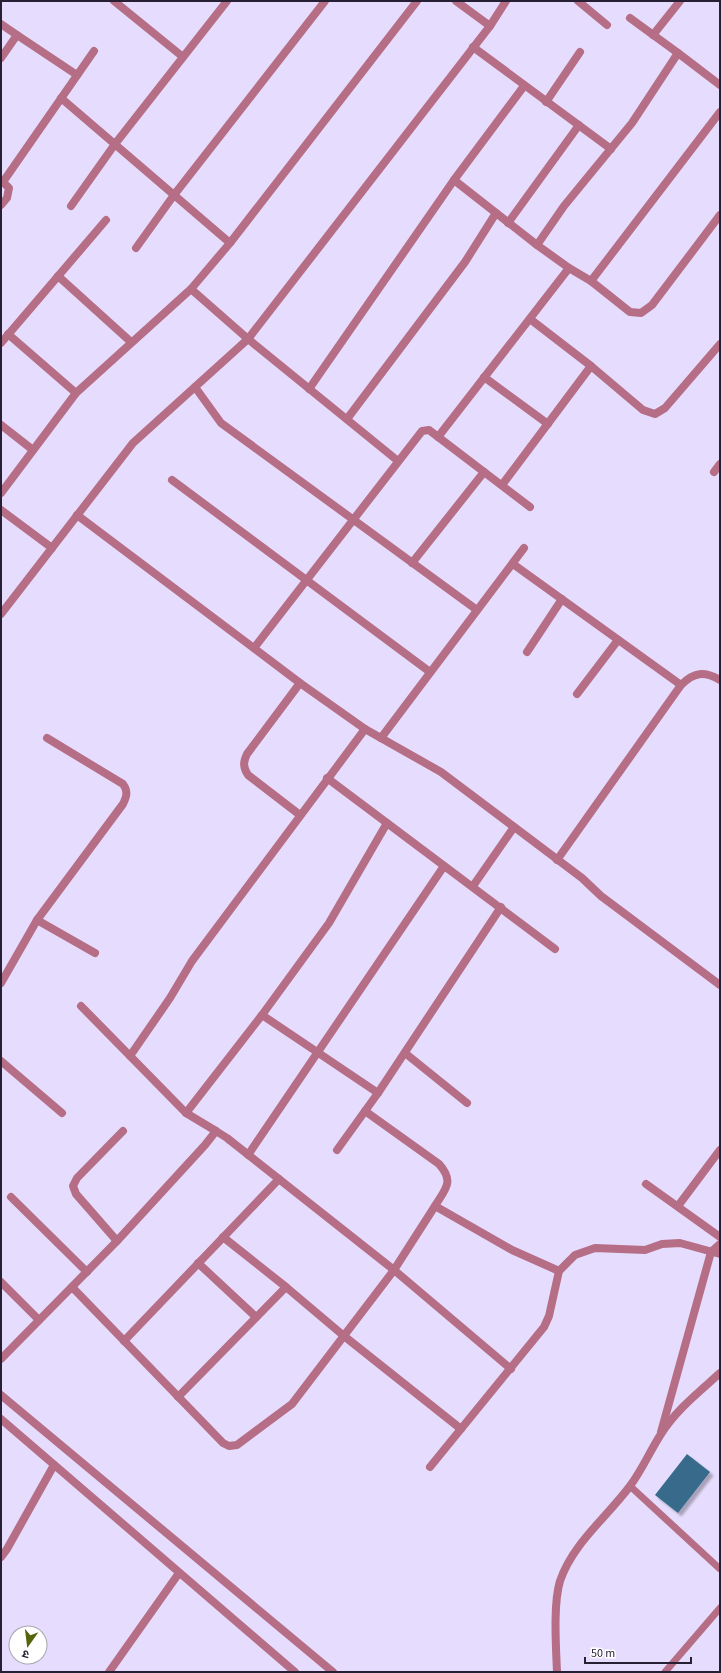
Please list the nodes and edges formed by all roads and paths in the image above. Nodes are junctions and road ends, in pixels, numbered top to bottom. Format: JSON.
{"nodes":[{"id":1,"x":114,"y":1,"type":"edge"},
{"id":2,"x":227,"y":1,"type":"edge"},
{"id":3,"x":325,"y":1,"type":"edge"},
{"id":4,"x":417,"y":1,"type":"edge"},
{"id":5,"x":506,"y":1,"type":"edge"},
{"id":6,"x":578,"y":1,"type":"edge"},
{"id":7,"x":680,"y":1,"type":"edge"},
{"id":8,"x":458,"y":2,"type":"edge"},
{"id":9,"x":630,"y":18,"type":"dead end"},
{"id":10,"x":1,"y":24,"type":"edge"},
{"id":11,"x":490,"y":26,"type":"junction"},
{"id":12,"x":607,"y":26,"type":"dead end"},
{"id":13,"x":18,"y":35,"type":"junction"},
{"id":14,"x":653,"y":35,"type":"junction"},
{"id":15,"x":473,"y":47,"type":"junction"},
{"id":16,"x":94,"y":51,"type":"dead end"},
{"id":17,"x":580,"y":52,"type":"dead end"},
{"id":18,"x":678,"y":53,"type":"junction"},
{"id":19,"x":183,"y":57,"type":"junction"},
{"id":20,"x":1,"y":58,"type":"edge"},
{"id":21,"x":77,"y":75,"type":"junction"},
{"id":22,"x":720,"y":85,"type":"edge"},
{"id":23,"x":524,"y":86,"type":"junction"},
{"id":24,"x":62,"y":98,"type":"junction"},
{"id":25,"x":546,"y":102,"type":"junction"},
{"id":26,"x":720,"y":112,"type":"edge"},
{"id":27,"x":578,"y":125,"type":"junction"},
{"id":28,"x":115,"y":144,"type":"junction"},
{"id":29,"x":611,"y":149,"type":"junction"},
{"id":30,"x":454,"y":180,"type":"junction"},
{"id":31,"x":2,"y":181,"type":"edge"},
{"id":32,"x":174,"y":195,"type":"junction"},
{"id":33,"x":1,"y":205,"type":"edge"},
{"id":34,"x":72,"y":206,"type":"dead end"},
{"id":35,"x":496,"y":213,"type":"junction"},
{"id":36,"x":720,"y":215,"type":"edge"},
{"id":37,"x":106,"y":220,"type":"dead end"},
{"id":38,"x":508,"y":223,"type":"junction"},
{"id":39,"x":230,"y":243,"type":"junction"},
{"id":40,"x":537,"y":245,"type":"junction"},
{"id":41,"x":136,"y":248,"type":"dead end"},
{"id":42,"x":569,"y":268,"type":"junction"},
{"id":43,"x":58,"y":276,"type":"junction"},
{"id":44,"x":591,"y":281,"type":"junction"},
{"id":45,"x":191,"y":290,"type":"junction"},
{"id":46,"x":530,"y":319,"type":"junction"},
{"id":47,"x":8,"y":334,"type":"junction"},
{"id":48,"x":248,"y":339,"type":"junction"},
{"id":49,"x":131,"y":342,"type":"junction"},
{"id":50,"x":1,"y":343,"type":"edge"},
{"id":51,"x":720,"y":344,"type":"edge"},
{"id":52,"x":591,"y":366,"type":"junction"},
{"id":53,"x":484,"y":377,"type":"junction"},
{"id":54,"x":195,"y":387,"type":"junction"},
{"id":55,"x":309,"y":389,"type":"junction"},
{"id":56,"x":76,"y":393,"type":"junction"},
{"id":57,"x":347,"y":419,"type":"junction"},
{"id":58,"x":548,"y":424,"type":"junction"},
{"id":59,"x":1,"y":425,"type":"edge"},
{"id":60,"x":438,"y":437,"type":"junction"},
{"id":61,"x":33,"y":450,"type":"junction"},
{"id":62,"x":398,"y":460,"type":"junction"},
{"id":63,"x":720,"y":464,"type":"edge"},
{"id":64,"x":484,"y":472,"type":"junction"},
{"id":65,"x":714,"y":472,"type":"dead end"},
{"id":66,"x":172,"y":480,"type":"dead end"},
{"id":67,"x":502,"y":485,"type":"junction"},
{"id":68,"x":1,"y":493,"type":"edge"},
{"id":69,"x":530,"y":507,"type":"dead end"},
{"id":70,"x":1,"y":510,"type":"edge"},
{"id":71,"x":77,"y":516,"type":"junction"},
{"id":72,"x":353,"y":519,"type":"junction"},
{"id":73,"x":52,"y":548,"type":"junction"},
{"id":74,"x":524,"y":548,"type":"dead end"},
{"id":75,"x":412,"y":563,"type":"junction"},
{"id":76,"x":513,"y":564,"type":"junction"},
{"id":77,"x":306,"y":579,"type":"junction"},
{"id":78,"x":562,"y":599,"type":"junction"},
{"id":79,"x":477,"y":610,"type":"junction"},
{"id":80,"x":1,"y":614,"type":"edge"},
{"id":81,"x":618,"y":640,"type":"junction"},
{"id":82,"x":254,"y":648,"type":"junction"},
{"id":83,"x":527,"y":652,"type":"dead end"},
{"id":84,"x":430,"y":672,"type":"junction"},
{"id":85,"x":720,"y":680,"type":"edge"},
{"id":86,"x":300,"y":683,"type":"junction"},
{"id":87,"x":681,"y":685,"type":"junction"},
{"id":88,"x":577,"y":694,"type":"dead end"},
{"id":89,"x":365,"y":729,"type":"junction"},
{"id":90,"x":46,"y":738,"type":"dead end"},
{"id":91,"x":381,"y":738,"type":"junction"},
{"id":92,"x":327,"y":778,"type":"junction"},
{"id":93,"x":300,"y":815,"type":"junction"},
{"id":94,"x":387,"y":823,"type":"junction"},
{"id":95,"x":514,"y":827,"type":"junction"},
{"id":96,"x":557,"y":860,"type":"junction"},
{"id":97,"x":444,"y":866,"type":"junction"},
{"id":98,"x":473,"y":886,"type":"junction"},
{"id":99,"x":501,"y":907,"type":"junction"},
{"id":100,"x":37,"y":920,"type":"junction"},
{"id":101,"x":555,"y":948,"type":"dead end"},
{"id":102,"x":95,"y":953,"type":"dead end"},
{"id":103,"x":1,"y":983,"type":"edge"},
{"id":104,"x":720,"y":985,"type":"edge"},
{"id":105,"x":81,"y":1006,"type":"dead end"},
{"id":106,"x":262,"y":1015,"type":"junction"},
{"id":107,"x":318,"y":1052,"type":"junction"},
{"id":108,"x":405,"y":1053,"type":"junction"},
{"id":109,"x":130,"y":1056,"type":"junction"},
{"id":110,"x":1,"y":1062,"type":"edge"},
{"id":111,"x":378,"y":1093,"type":"junction"},
{"id":112,"x":467,"y":1103,"type":"dead end"},
{"id":113,"x":365,"y":1111,"type":"junction"},
{"id":114,"x":62,"y":1113,"type":"dead end"},
{"id":115,"x":186,"y":1113,"type":"junction"},
{"id":116,"x":123,"y":1131,"type":"dead end"},
{"id":117,"x":216,"y":1131,"type":"junction"},
{"id":118,"x":337,"y":1150,"type":"dead end"},
{"id":119,"x":720,"y":1150,"type":"edge"},
{"id":120,"x":248,"y":1155,"type":"junction"},
{"id":121,"x":279,"y":1179,"type":"junction"},
{"id":122,"x":646,"y":1184,"type":"dead end"},
{"id":123,"x":11,"y":1197,"type":"dead end"},
{"id":124,"x":436,"y":1206,"type":"junction"},
{"id":125,"x":678,"y":1206,"type":"junction"},
{"id":126,"x":223,"y":1237,"type":"junction"},
{"id":127,"x":720,"y":1237,"type":"edge"},
{"id":128,"x":117,"y":1241,"type":"junction"},
{"id":129,"x":720,"y":1244,"type":"edge"},
{"id":130,"x":711,"y":1252,"type":"junction"},
{"id":131,"x":720,"y":1254,"type":"edge"},
{"id":132,"x":198,"y":1263,"type":"junction"},
{"id":133,"x":394,"y":1270,"type":"junction"},
{"id":134,"x":559,"y":1271,"type":"junction"},
{"id":135,"x":87,"y":1272,"type":"junction"},
{"id":136,"x":1,"y":1282,"type":"edge"},
{"id":137,"x":72,"y":1287,"type":"junction"},
{"id":138,"x":286,"y":1287,"type":"junction"},
{"id":139,"x":256,"y":1317,"type":"junction"},
{"id":140,"x":40,"y":1320,"type":"junction"},
{"id":141,"x":344,"y":1336,"type":"junction"},
{"id":142,"x":124,"y":1341,"type":"junction"},
{"id":143,"x":1,"y":1359,"type":"edge"},
{"id":144,"x":511,"y":1369,"type":"junction"},
{"id":145,"x":720,"y":1373,"type":"edge"},
{"id":146,"x":1,"y":1395,"type":"edge"},
{"id":147,"x":178,"y":1397,"type":"junction"},
{"id":148,"x":1,"y":1419,"type":"edge"},
{"id":149,"x":462,"y":1429,"type":"junction"},
{"id":150,"x":661,"y":1433,"type":"junction"},
{"id":151,"x":54,"y":1465,"type":"junction"},
{"id":152,"x":430,"y":1467,"type":"dead end"},
{"id":153,"x":630,"y":1486,"type":"junction"},
{"id":154,"x":1,"y":1557,"type":"edge"},
{"id":155,"x":720,"y":1569,"type":"edge"},
{"id":156,"x":178,"y":1572,"type":"junction"},
{"id":157,"x":720,"y":1608,"type":"edge"},
{"id":158,"x":109,"y":1672,"type":"edge"},
{"id":159,"x":295,"y":1672,"type":"edge"},
{"id":160,"x":333,"y":1672,"type":"edge"},
{"id":161,"x":557,"y":1672,"type":"edge"},
{"id":162,"x":665,"y":1672,"type":"edge"}],
"edges":[{"from":1,"to":19,"type":"street"},
{"from":2,"to":19,"type":"street"},
{"from":3,"to":32,"type":"street"},
{"from":4,"to":39,"type":"street"},
{"from":5,"to":11,"type":"street"},
{"from":6,"to":12,"type":"street"},
{"from":7,"to":14,"type":"street"},
{"from":8,"to":11,"type":"street"},
{"from":9,"to":14,"type":"street"},
{"from":10,"to":13,"type":"street"},
{"from":11,"to":15,"type":"street"},
{"from":13,"to":20,"type":"street"},
{"from":13,"to":21,"type":"street"},
{"from":14,"to":18,"type":"street"},
{"from":15,"to":23,"type":"street"},
{"from":15,"to":48,"type":"street"},
{"from":16,"to":21,"type":"street"},
{"from":17,"to":25,"type":"street"},
{"from":18,"to":22,"type":"street"},
{"from":18,"to":29,"type":"street"},
{"from":19,"to":28,"type":"street"},
{"from":21,"to":24,"type":"street"},
{"from":23,"to":25,"type":"street"},
{"from":23,"to":30,"type":"street"},
{"from":24,"to":28,"type":"street"},
{"from":24,"to":31,"type":"street"},
{"from":25,"to":27,"type":"street"},
{"from":26,"to":44,"type":"street"},
{"from":27,"to":29,"type":"street"},
{"from":27,"to":38,"type":"street"},
{"from":28,"to":32,"type":"street"},
{"from":28,"to":34,"type":"street"},
{"from":29,"to":40,"type":"street"},
{"from":30,"to":35,"type":"street"},
{"from":30,"to":55,"type":"street"},
{"from":31,"to":33,"type":"street"},
{"from":32,"to":39,"type":"street"},
{"from":32,"to":41,"type":"street"},
{"from":35,"to":38,"type":"street"},
{"from":35,"to":57,"type":"street"},
{"from":36,"to":44,"type":"street"},
{"from":37,"to":43,"type":"street"},
{"from":38,"to":40,"type":"street"},
{"from":39,"to":45,"type":"street"},
{"from":40,"to":42,"type":"street"},
{"from":42,"to":44,"type":"street"},
{"from":42,"to":46,"type":"street"},
{"from":43,"to":47,"type":"street"},
{"from":43,"to":49,"type":"street"},
{"from":45,"to":48,"type":"street"},
{"from":45,"to":49,"type":"street"},
{"from":46,"to":52,"type":"street"},
{"from":46,"to":53,"type":"street"},
{"from":47,"to":50,"type":"street"},
{"from":47,"to":56,"type":"street"},
{"from":48,"to":54,"type":"street"},
{"from":48,"to":55,"type":"street"},
{"from":49,"to":56,"type":"street"},
{"from":51,"to":52,"type":"street"},
{"from":52,"to":58,"type":"street"},
{"from":53,"to":58,"type":"street"},
{"from":53,"to":60,"type":"street"},
{"from":54,"to":71,"type":"street"},
{"from":54,"to":72,"type":"street"},
{"from":55,"to":57,"type":"street"},
{"from":56,"to":61,"type":"street"},
{"from":57,"to":62,"type":"street"},
{"from":58,"to":67,"type":"street"},
{"from":59,"to":61,"type":"street"},
{"from":60,"to":62,"type":"street"},
{"from":60,"to":64,"type":"street"},
{"from":61,"to":68,"type":"street"},
{"from":62,"to":72,"type":"street"},
{"from":63,"to":65,"type":"street"},
{"from":64,"to":67,"type":"street"},
{"from":64,"to":75,"type":"street"},
{"from":66,"to":77,"type":"street"},
{"from":67,"to":69,"type":"street"},
{"from":70,"to":73,"type":"street"},
{"from":71,"to":73,"type":"street"},
{"from":71,"to":82,"type":"street"},
{"from":72,"to":75,"type":"street"},
{"from":72,"to":77,"type":"street"},
{"from":73,"to":80,"type":"street"},
{"from":74,"to":76,"type":"street"},
{"from":75,"to":79,"type":"street"},
{"from":76,"to":78,"type":"street"},
{"from":76,"to":79,"type":"street"},
{"from":77,"to":82,"type":"street"},
{"from":77,"to":84,"type":"street"},
{"from":78,"to":81,"type":"street"},
{"from":78,"to":83,"type":"street"},
{"from":79,"to":84,"type":"street"},
{"from":81,"to":87,"type":"street"},
{"from":81,"to":88,"type":"street"},
{"from":82,"to":86,"type":"street"},
{"from":84,"to":91,"type":"street"},
{"from":85,"to":87,"type":"street"},
{"from":86,"to":89,"type":"street"},
{"from":86,"to":93,"type":"street"},
{"from":87,"to":96,"type":"street"},
{"from":89,"to":91,"type":"street"},
{"from":89,"to":92,"type":"street"},
{"from":90,"to":100,"type":"street"},
{"from":91,"to":95,"type":"street"},
{"from":92,"to":93,"type":"street"},
{"from":92,"to":94,"type":"street"},
{"from":93,"to":109,"type":"street"},
{"from":94,"to":97,"type":"street"},
{"from":94,"to":106,"type":"street"},
{"from":95,"to":96,"type":"street"},
{"from":95,"to":98,"type":"street"},
{"from":96,"to":104,"type":"street"},
{"from":97,"to":98,"type":"street"},
{"from":97,"to":107,"type":"street"},
{"from":98,"to":99,"type":"street"},
{"from":99,"to":101,"type":"street"},
{"from":99,"to":108,"type":"street"},
{"from":100,"to":102,"type":"street"},
{"from":100,"to":103,"type":"street"},
{"from":105,"to":109,"type":"street"},
{"from":106,"to":107,"type":"street"},
{"from":106,"to":115,"type":"street"},
{"from":107,"to":111,"type":"street"},
{"from":107,"to":120,"type":"street"},
{"from":108,"to":111,"type":"street"},
{"from":108,"to":112,"type":"street"},
{"from":109,"to":115,"type":"street"},
{"from":110,"to":114,"type":"street"},
{"from":111,"to":113,"type":"street"},
{"from":113,"to":118,"type":"street"},
{"from":113,"to":124,"type":"street"},
{"from":115,"to":117,"type":"street"},
{"from":116,"to":128,"type":"street"},
{"from":117,"to":120,"type":"street"},
{"from":117,"to":128,"type":"street"},
{"from":119,"to":125,"type":"street"},
{"from":120,"to":121,"type":"street"},
{"from":121,"to":126,"type":"street"},
{"from":121,"to":133,"type":"street"},
{"from":122,"to":125,"type":"street"},
{"from":123,"to":135,"type":"street"},
{"from":124,"to":133,"type":"street"},
{"from":124,"to":134,"type":"street"},
{"from":125,"to":127,"type":"street"},
{"from":126,"to":132,"type":"street"},
{"from":126,"to":138,"type":"street"},
{"from":128,"to":135,"type":"street"},
{"from":129,"to":130,"type":"street"},
{"from":130,"to":131,"type":"street"},
{"from":130,"to":134,"type":"street"},
{"from":130,"to":150,"type":"street"},
{"from":132,"to":139,"type":"street"},
{"from":132,"to":142,"type":"street"},
{"from":133,"to":141,"type":"street"},
{"from":133,"to":144,"type":"street"},
{"from":134,"to":144,"type":"street"},
{"from":135,"to":137,"type":"street"},
{"from":136,"to":140,"type":"street"},
{"from":137,"to":140,"type":"street"},
{"from":137,"to":142,"type":"street"},
{"from":138,"to":139,"type":"street"},
{"from":138,"to":141,"type":"street"},
{"from":139,"to":147,"type":"street"},
{"from":140,"to":143,"type":"street"},
{"from":141,"to":147,"type":"street"},
{"from":141,"to":149,"type":"street"},
{"from":142,"to":147,"type":"street"},
{"from":144,"to":149,"type":"street"},
{"from":145,"to":150,"type":"street"},
{"from":146,"to":160,"type":"street"},
{"from":148,"to":151,"type":"street"},
{"from":149,"to":152,"type":"street"},
{"from":150,"to":153,"type":"street"},
{"from":151,"to":154,"type":"street"},
{"from":151,"to":156,"type":"street"},
{"from":153,"to":155,"type":"lane"},
{"from":153,"to":161,"type":"street"},
{"from":156,"to":158,"type":"street"},
{"from":156,"to":159,"type":"street"},
{"from":157,"to":162,"type":"lane"}]}
